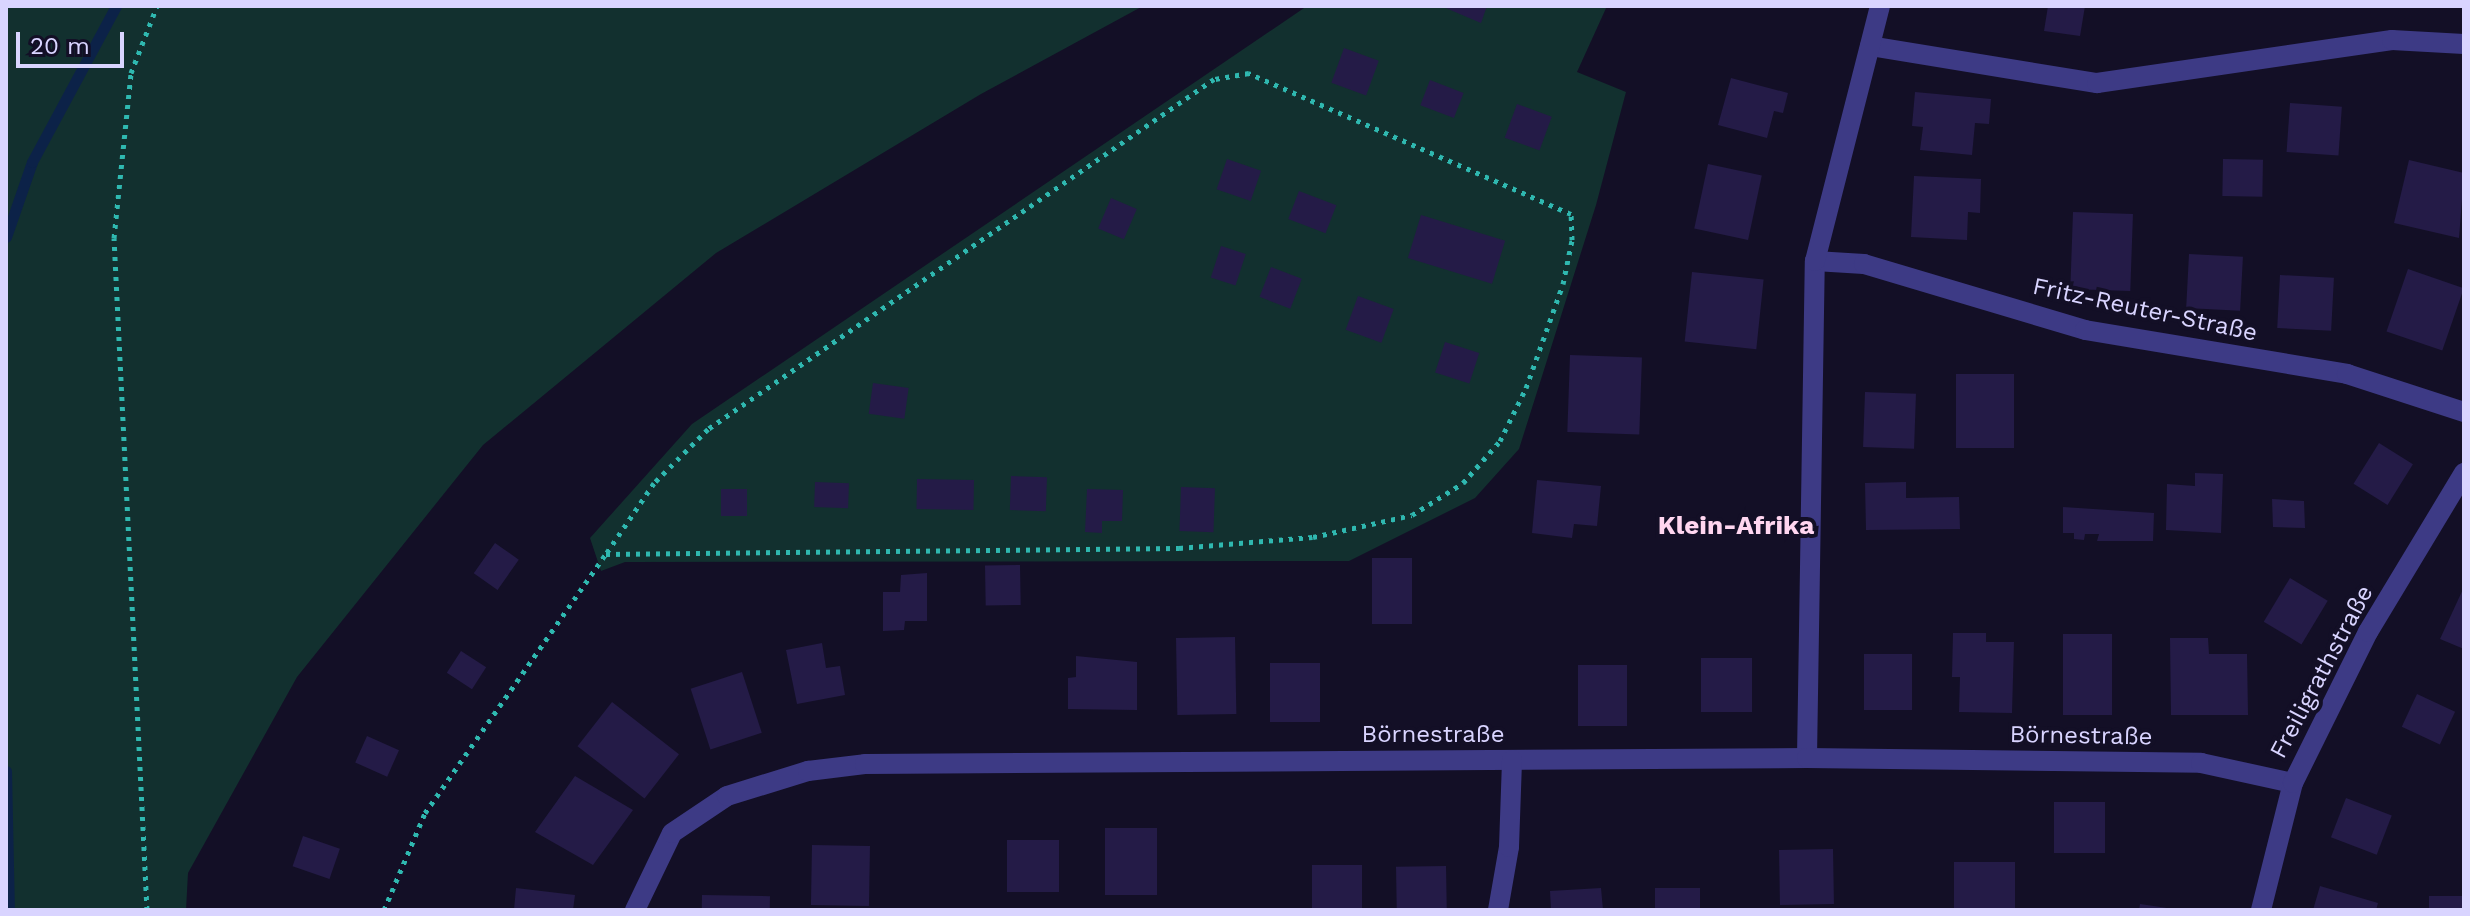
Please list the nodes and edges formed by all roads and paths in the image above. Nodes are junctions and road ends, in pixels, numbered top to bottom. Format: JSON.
{"nodes":[{"id":1,"x":157,"y":6,"type":"edge"},
{"id":2,"x":1880,"y":6,"type":"edge"},
{"id":3,"x":2464,"y":44,"type":"edge"},
{"id":4,"x":1870,"y":46,"type":"junction"},
{"id":5,"x":1815,"y":261,"type":"junction"},
{"id":6,"x":2464,"y":412,"type":"edge"},
{"id":7,"x":2464,"y":473,"type":"edge"},
{"id":8,"x":606,"y":554,"type":"junction"},
{"id":9,"x":1807,"y":758,"type":"junction"},
{"id":10,"x":1512,"y":760,"type":"junction"},
{"id":11,"x":2293,"y":783,"type":"junction"},
{"id":12,"x":147,"y":910,"type":"edge"},
{"id":13,"x":384,"y":910,"type":"edge"},
{"id":14,"x":635,"y":910,"type":"edge"},
{"id":15,"x":1498,"y":910,"type":"edge"},
{"id":16,"x":2261,"y":910,"type":"edge"}],
"edges":[{"from":1,"to":12,"type":"path"},
{"from":2,"to":4,"type":"street"},
{"from":3,"to":4,"type":"street"},
{"from":4,"to":5,"type":"street"},
{"from":5,"to":6,"type":"street","name":"Fritz-Reuter-Straße"},
{"from":5,"to":9,"type":"street"},
{"from":7,"to":11,"type":"street","name":"Freiligrathstraße"},
{"from":8,"to":8,"type":"path"},
{"from":8,"to":13,"type":"path"},
{"from":9,"to":10,"type":"street","name":"Börnestraße"},
{"from":9,"to":11,"type":"street","name":"Börnestraße"},
{"from":10,"to":14,"type":"street","name":"Börnestraße"},
{"from":10,"to":15,"type":"street"},
{"from":11,"to":16,"type":"street","name":"Freiligrathstraße"}]}
